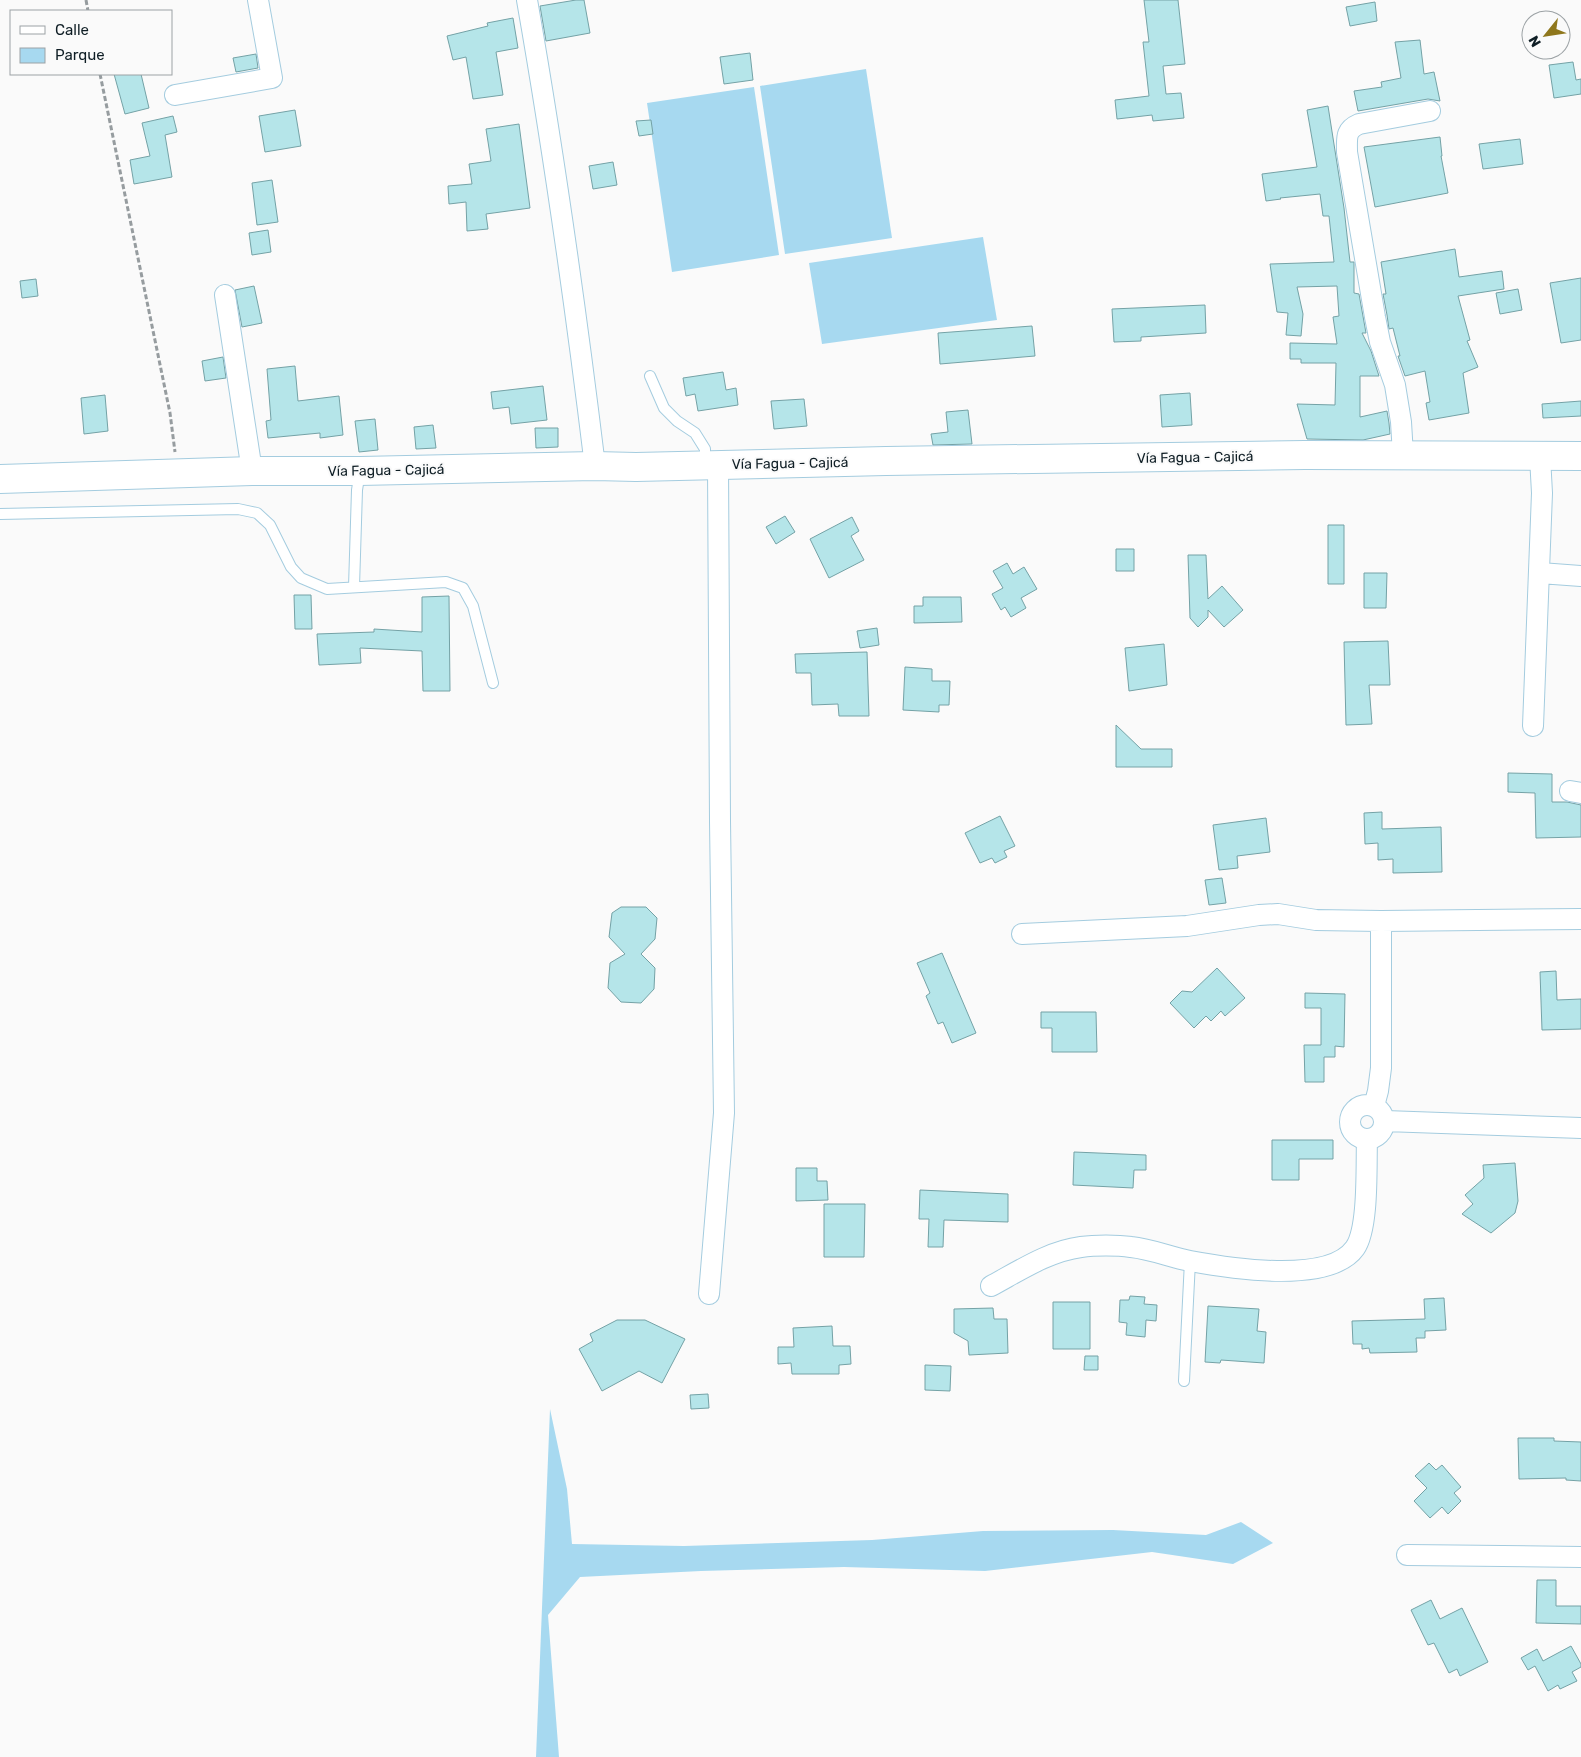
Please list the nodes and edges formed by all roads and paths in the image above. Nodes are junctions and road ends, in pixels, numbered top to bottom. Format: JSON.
{"nodes":[{"id":1,"x":258,"y":0,"type":"edge"},
{"id":2,"x":528,"y":0,"type":"edge"},
{"id":3,"x":100,"y":75,"type":"edge"},
{"id":4,"x":175,"y":95,"type":"dead end"},
{"id":5,"x":1430,"y":111,"type":"dead end"},
{"id":6,"x":225,"y":294,"type":"dead end"},
{"id":7,"x":650,"y":376,"type":"dead end"},
{"id":8,"x":1403,"y":455,"type":"junction"},
{"id":9,"x":1540,"y":456,"type":"junction"},
{"id":10,"x":1581,"y":456,"type":"edge"},
{"id":11,"x":712,"y":465,"type":"junction"},
{"id":12,"x":595,"y":466,"type":"junction"},
{"id":13,"x":252,"y":471,"type":"junction"},
{"id":14,"x":360,"y":471,"type":"junction"},
{"id":15,"x":177,"y":473,"type":"junction"},
{"id":16,"x":0,"y":479,"type":"edge"},
{"id":17,"x":0,"y":514,"type":"edge"},
{"id":18,"x":1540,"y":572,"type":"junction"},
{"id":19,"x":1581,"y":576,"type":"edge"},
{"id":20,"x":354,"y":587,"type":"junction"},
{"id":21,"x":492,"y":682,"type":"dead end"},
{"id":22,"x":1533,"y":726,"type":"dead end"},
{"id":23,"x":1581,"y":919,"type":"edge"},
{"id":24,"x":1381,"y":921,"type":"junction"},
{"id":25,"x":1022,"y":934,"type":"dead end"},
{"id":26,"x":1379,"y":1114,"type":"junction"},
{"id":27,"x":1581,"y":1128,"type":"edge"},
{"id":28,"x":1366,"y":1140,"type":"junction"},
{"id":29,"x":1190,"y":1261,"type":"junction"},
{"id":30,"x":991,"y":1286,"type":"dead end"},
{"id":31,"x":709,"y":1294,"type":"dead end"},
{"id":32,"x":1184,"y":1381,"type":"dead end"},
{"id":33,"x":1407,"y":1555,"type":"dead end"},
{"id":34,"x":1581,"y":1557,"type":"edge"}],
"edges":[{"from":1,"to":4,"type":"street"},
{"from":2,"to":12,"type":"street"},
{"from":3,"to":15,"type":"path"},
{"from":5,"to":8,"type":"street"},
{"from":6,"to":13,"type":"street"},
{"from":7,"to":11,"type":"lane"},
{"from":8,"to":9,"type":"street","name":"Vía Fagua - Cajicá"},
{"from":8,"to":11,"type":"street","name":"Vía Fagua - Cajicá"},
{"from":9,"to":10,"type":"street","name":"Vía Fagua - Cajicá"},
{"from":9,"to":18,"type":"street"},
{"from":11,"to":12,"type":"street","name":"Vía Fagua - Cajicá"},
{"from":11,"to":31,"type":"street"},
{"from":12,"to":14,"type":"street","name":"Vía Fagua - Cajicá"},
{"from":13,"to":14,"type":"street","name":"Vía Fagua - Cajicá"},
{"from":13,"to":15,"type":"street","name":"Vía Fagua - Cajicá"},
{"from":14,"to":20,"type":"lane"},
{"from":15,"to":16,"type":"street","name":"Vía Fagua - Cajicá"},
{"from":17,"to":20,"type":"lane"},
{"from":18,"to":19,"type":"street"},
{"from":18,"to":22,"type":"street"},
{"from":20,"to":21,"type":"lane"},
{"from":23,"to":24,"type":"street"},
{"from":24,"to":25,"type":"street"},
{"from":24,"to":26,"type":"street"},
{"from":26,"to":27,"type":"street"},
{"from":26,"to":28,"type":"street"},
{"from":26,"to":28,"type":"street"},
{"from":28,"to":29,"type":"street"},
{"from":29,"to":30,"type":"street"},
{"from":29,"to":32,"type":"lane"},
{"from":33,"to":34,"type":"street"}]}
